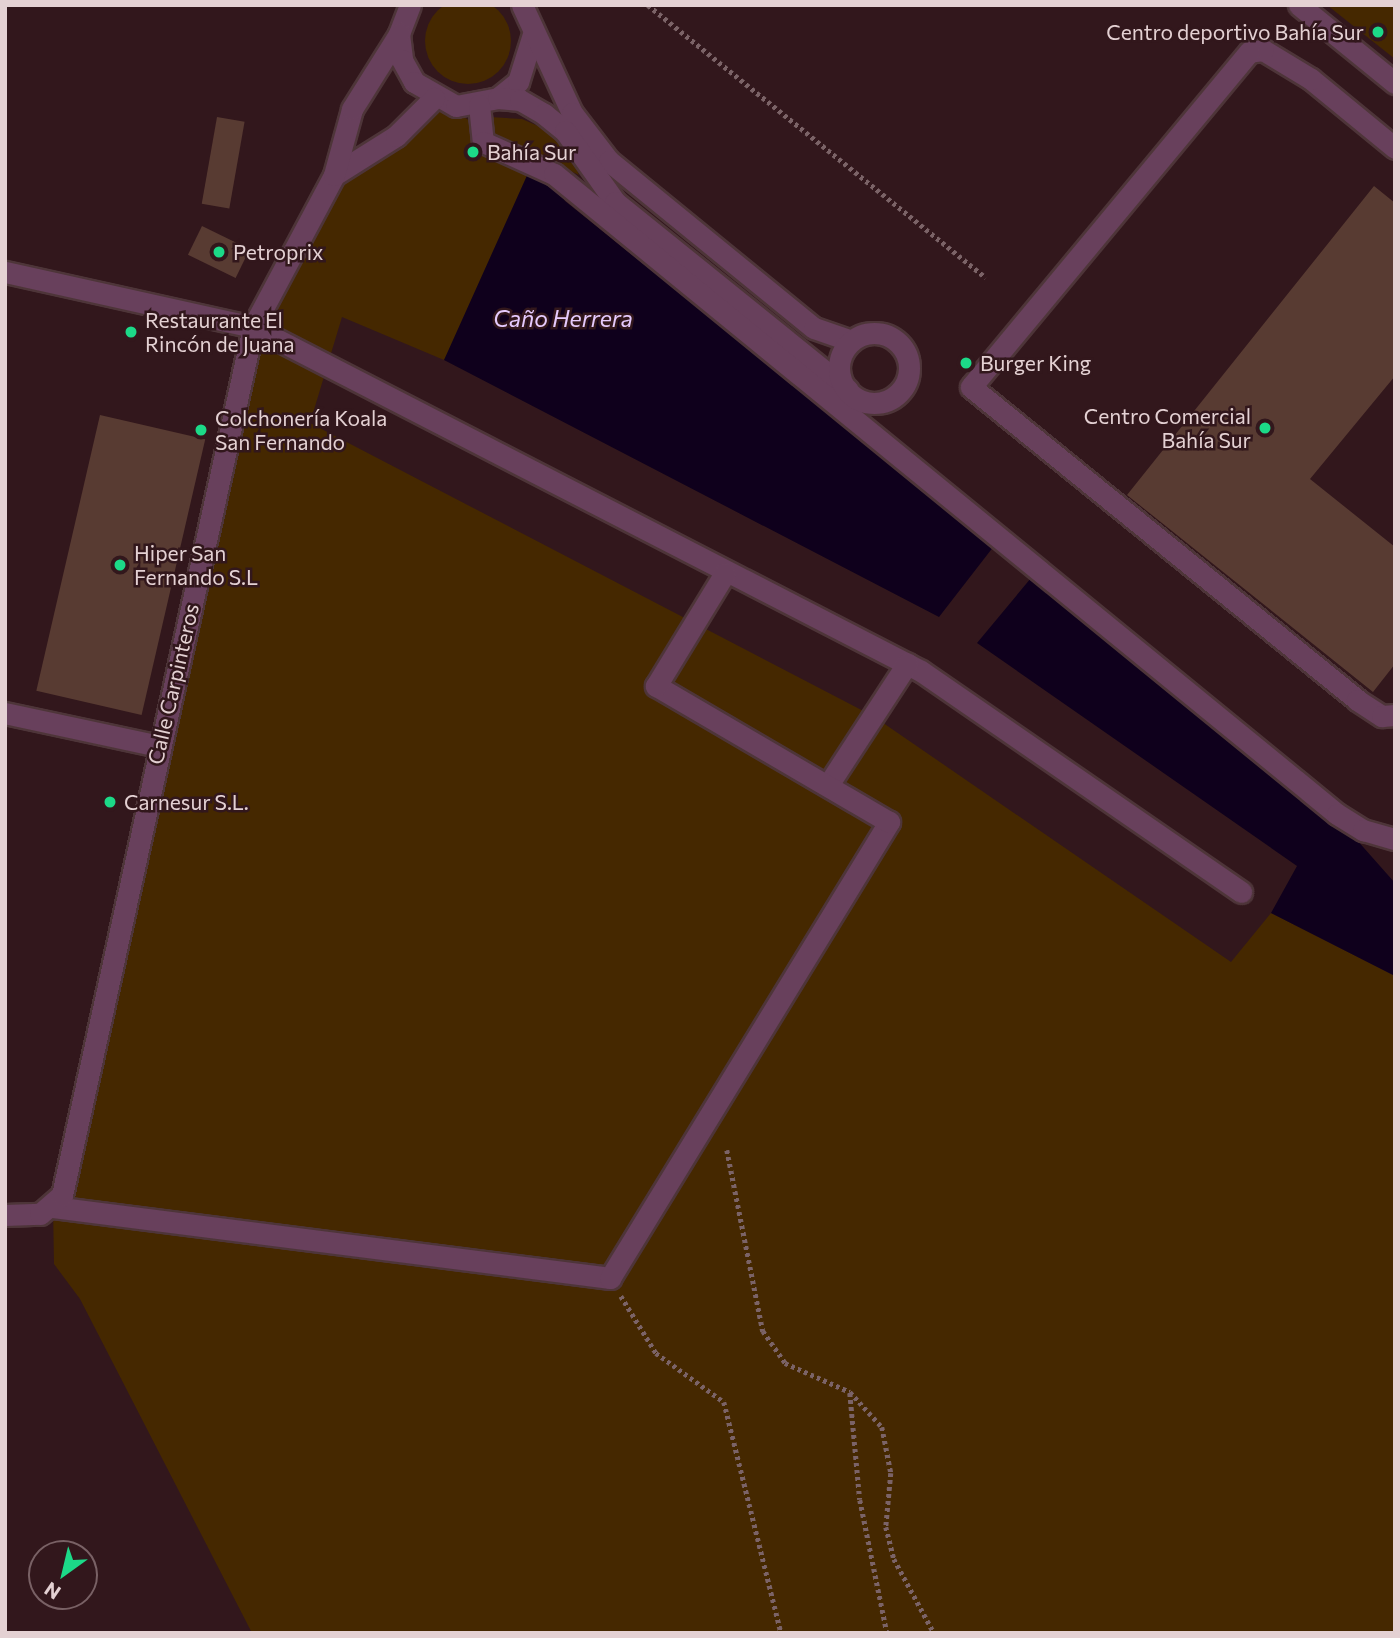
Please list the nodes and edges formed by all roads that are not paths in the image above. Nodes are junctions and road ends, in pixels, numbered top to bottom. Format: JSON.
{"nodes":[{"id":1,"x":410,"y":5,"type":"edge"},
{"id":2,"x":522,"y":5,"type":"edge"},
{"id":3,"x":1299,"y":5,"type":"edge"},
{"id":4,"x":399,"y":34,"type":"junction"},
{"id":5,"x":533,"y":34,"type":"junction"},
{"id":6,"x":1395,"y":83,"type":"edge"},
{"id":7,"x":434,"y":98,"type":"junction"},
{"id":8,"x":489,"y":102,"type":"junction"},
{"id":9,"x":1395,"y":148,"type":"edge"},
{"id":10,"x":334,"y":174,"type":"junction"},
{"id":11,"x":5,"y":272,"type":"edge"},
{"id":12,"x":253,"y":327,"type":"junction"},
{"id":13,"x":851,"y":341,"type":"junction"},
{"id":14,"x":848,"y":390,"type":"junction"},
{"id":15,"x":725,"y":573,"type":"junction"},
{"id":16,"x":907,"y":664,"type":"junction"},
{"id":17,"x":5,"y":713,"type":"edge"},
{"id":18,"x":1395,"y":715,"type":"edge"},
{"id":19,"x":159,"y":747,"type":"junction"},
{"id":20,"x":828,"y":785,"type":"junction"},
{"id":21,"x":1395,"y":839,"type":"edge"},
{"id":22,"x":1241,"y":891,"type":"dead end"},
{"id":23,"x":53,"y":1207,"type":"junction"},
{"id":24,"x":5,"y":1215,"type":"edge"}],
"edges":[{"from":1,"to":4,"type":"street","name":"Calle Carpinteros"},
{"from":2,"to":5,"type":"street"},
{"from":3,"to":6,"type":"street"},
{"from":4,"to":7,"type":"street"},
{"from":4,"to":10,"type":"street","name":"Calle Carpinteros"},
{"from":5,"to":8,"type":"street"},
{"from":5,"to":13,"type":"street"},
{"from":7,"to":8,"type":"street"},
{"from":7,"to":10,"type":"street"},
{"from":8,"to":14,"type":"street"},
{"from":8,"to":21,"type":"street"},
{"from":9,"to":18,"type":"street"},
{"from":10,"to":12,"type":"street","name":"Calle Carpinteros"},
{"from":11,"to":12,"type":"street"},
{"from":12,"to":15,"type":"street"},
{"from":12,"to":19,"type":"street","name":"Calle Carpinteros"},
{"from":13,"to":14,"type":"street"},
{"from":13,"to":14,"type":"street"},
{"from":15,"to":16,"type":"street"},
{"from":15,"to":20,"type":"street"},
{"from":16,"to":20,"type":"street"},
{"from":16,"to":22,"type":"street"},
{"from":17,"to":19,"type":"street"},
{"from":19,"to":23,"type":"street","name":"Calle Carpinteros"},
{"from":20,"to":23,"type":"street"},
{"from":23,"to":24,"type":"street"}]}
